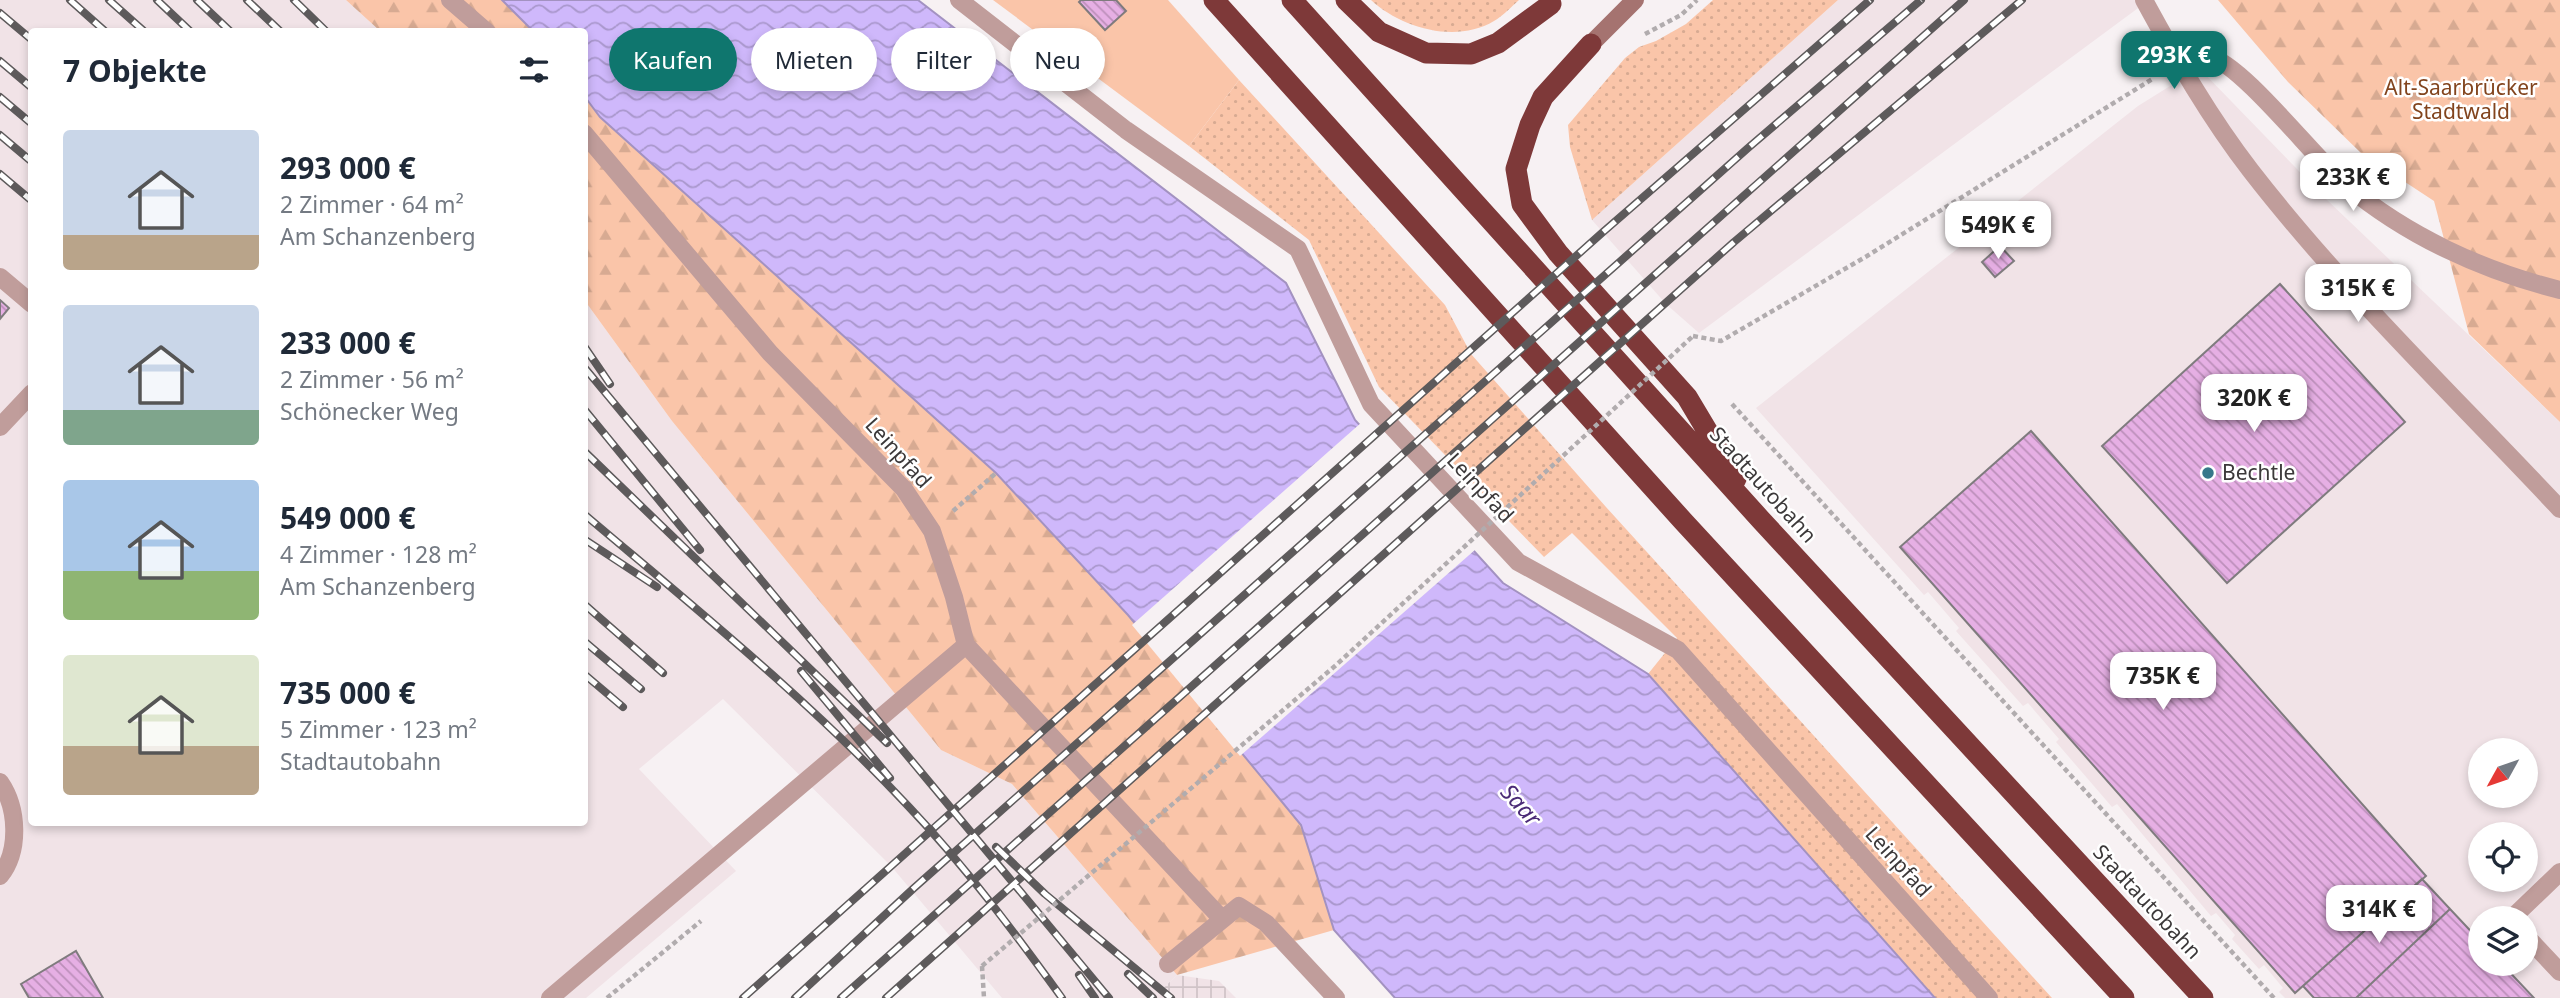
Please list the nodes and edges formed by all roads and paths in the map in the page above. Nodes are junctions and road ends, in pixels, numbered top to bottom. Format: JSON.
{"nodes":[{"id":1,"x":450,"y":0,"type":"edge"},
{"id":2,"x":958,"y":0,"type":"edge"},
{"id":3,"x":1214,"y":0,"type":"edge"},
{"id":4,"x":1293,"y":0,"type":"edge"},
{"id":5,"x":1346,"y":0,"type":"edge"},
{"id":6,"x":1634,"y":0,"type":"edge"},
{"id":7,"x":1697,"y":0,"type":"edge"},
{"id":8,"x":2144,"y":0,"type":"edge"},
{"id":9,"x":1553,"y":2,"type":"edge"},
{"id":10,"x":482,"y":28,"type":"edge"},
{"id":11,"x":1634,"y":37,"type":"dead end"},
{"id":12,"x":1591,"y":44,"type":"joint"},
{"id":13,"x":2178,"y":61,"type":"junction"},
{"id":14,"x":2129,"y":96,"type":"dead end"},
{"id":15,"x":588,"y":138,"type":"edge"},
{"id":16,"x":0,"y":277,"type":"edge"},
{"id":17,"x":2560,"y":290,"type":"edge"},
{"id":18,"x":28,"y":301,"type":"edge"},
{"id":19,"x":1679,"y":347,"type":"dead end"},
{"id":20,"x":1689,"y":357,"type":"dead end"},
{"id":21,"x":28,"y":397,"type":"edge"},
{"id":22,"x":1726,"y":398,"type":"dead end"},
{"id":23,"x":0,"y":427,"type":"edge"},
{"id":24,"x":996,"y":473,"type":"dead end"},
{"id":25,"x":2560,"y":509,"type":"edge"},
{"id":26,"x":1761,"y":520,"type":"junction"},
{"id":27,"x":932,"y":531,"type":"junction"},
{"id":28,"x":966,"y":645,"type":"junction"},
{"id":29,"x":0,"y":782,"type":"edge"},
{"id":30,"x":2560,"y":872,"type":"edge"},
{"id":31,"x":0,"y":876,"type":"edge"},
{"id":32,"x":2525,"y":906,"type":"edge"},
{"id":33,"x":1221,"y":918,"type":"junction"},
{"id":34,"x":701,"y":921,"type":"dead end"},
{"id":35,"x":2538,"y":949,"type":"edge"},
{"id":36,"x":1168,"y":964,"type":"dead end"},
{"id":37,"x":2560,"y":972,"type":"edge"},
{"id":38,"x":550,"y":998,"type":"edge"},
{"id":39,"x":607,"y":998,"type":"edge"},
{"id":40,"x":984,"y":998,"type":"edge"},
{"id":41,"x":1336,"y":998,"type":"edge"},
{"id":42,"x":1989,"y":998,"type":"edge"},
{"id":43,"x":2124,"y":998,"type":"edge"},
{"id":44,"x":2203,"y":998,"type":"edge"},
{"id":45,"x":2274,"y":998,"type":"edge"}],
"edges":[{"from":1,"to":10,"type":"street"},
{"from":2,"to":42,"type":"street","name":"Leinpfad"},
{"from":3,"to":43,"type":"highway"},
{"from":4,"to":26,"type":"highway","name":"Stadtautobahn"},
{"from":5,"to":9,"type":"highway"},
{"from":6,"to":12,"type":"main road"},
{"from":7,"to":11,"type":"path"},
{"from":8,"to":13,"type":"street"},
{"from":12,"to":26,"type":"highway"},
{"from":13,"to":17,"type":"street"},
{"from":13,"to":25,"type":"street"},
{"from":14,"to":40,"type":"path","bridge":true},
{"from":15,"to":27,"type":"street","name":"Leinpfad"},
{"from":16,"to":18,"type":"street"},
{"from":19,"to":20,"type":"path"},
{"from":21,"to":23,"type":"street"},
{"from":22,"to":45,"type":"path"},
{"from":24,"to":27,"type":"path"},
{"from":26,"to":44,"type":"highway","name":"Stadtautobahn"},
{"from":27,"to":28,"type":"street","name":"Leinpfad"},
{"from":28,"to":33,"type":"street","name":"Leinpfad"},
{"from":28,"to":38,"type":"street"},
{"from":29,"to":31,"type":"street"},
{"from":30,"to":32,"type":"street"},
{"from":33,"to":36,"type":"street"},
{"from":33,"to":41,"type":"street"},
{"from":34,"to":39,"type":"path"},
{"from":35,"to":37,"type":"street"}]}
